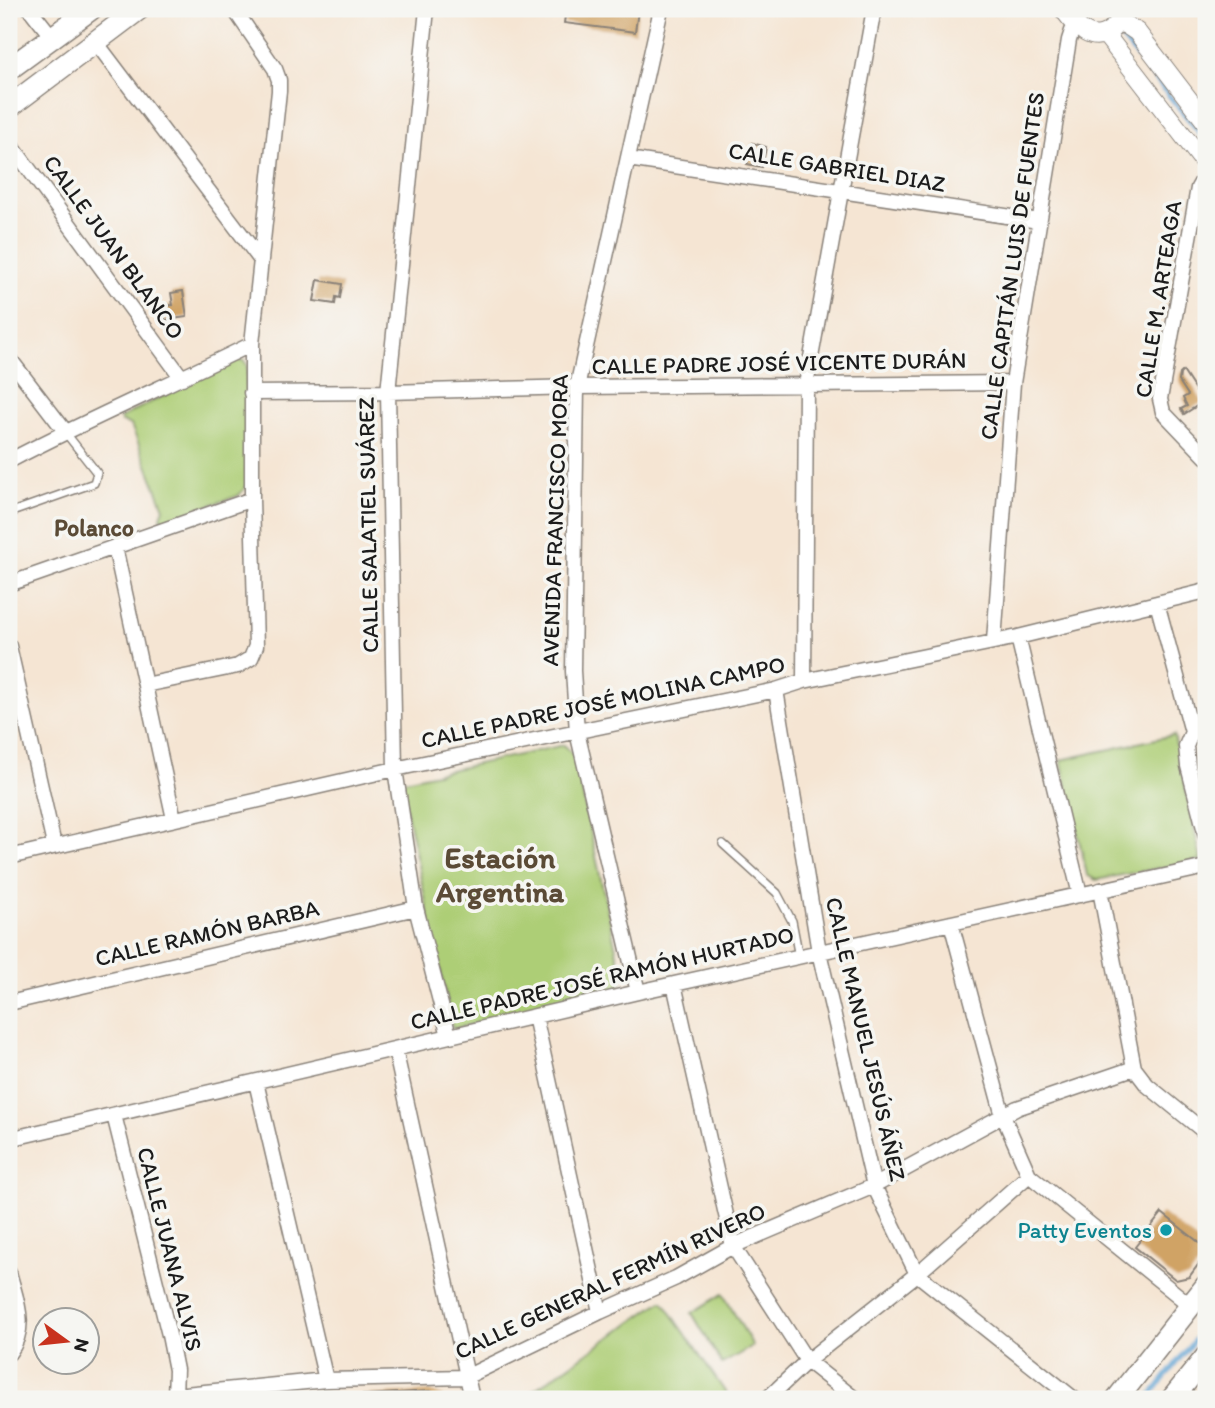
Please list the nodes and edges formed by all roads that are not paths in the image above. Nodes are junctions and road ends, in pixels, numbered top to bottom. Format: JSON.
{"nodes":[{"id":1,"x":30,"y":9,"type":"edge"},
{"id":2,"x":91,"y":9,"type":"edge"},
{"id":3,"x":139,"y":9,"type":"edge"},
{"id":4,"x":234,"y":9,"type":"edge"},
{"id":5,"x":427,"y":9,"type":"edge"},
{"id":6,"x":661,"y":9,"type":"edge"},
{"id":7,"x":874,"y":9,"type":"edge"},
{"id":8,"x":1063,"y":9,"type":"edge"},
{"id":9,"x":1120,"y":14,"type":"edge"},
{"id":10,"x":1076,"y":26,"type":"junction"},
{"id":11,"x":1105,"y":34,"type":"junction"},
{"id":12,"x":52,"y":37,"type":"junction"},
{"id":13,"x":95,"y":41,"type":"junction"},
{"id":14,"x":9,"y":69,"type":"edge"},
{"id":15,"x":9,"y":107,"type":"edge"},
{"id":16,"x":1206,"y":122,"type":"edge"},
{"id":17,"x":9,"y":142,"type":"edge"},
{"id":18,"x":628,"y":159,"type":"junction"},
{"id":19,"x":1206,"y":165,"type":"edge"},
{"id":20,"x":1206,"y":174,"type":"edge"},
{"id":21,"x":842,"y":191,"type":"junction"},
{"id":22,"x":1039,"y":221,"type":"junction"},
{"id":23,"x":260,"y":259,"type":"junction"},
{"id":24,"x":251,"y":344,"type":"junction"},
{"id":25,"x":9,"y":358,"type":"edge"},
{"id":26,"x":182,"y":378,"type":"junction"},
{"id":27,"x":1013,"y":383,"type":"junction"},
{"id":28,"x":806,"y":385,"type":"junction"},
{"id":29,"x":577,"y":387,"type":"junction"},
{"id":30,"x":251,"y":393,"type":"junction"},
{"id":31,"x":388,"y":393,"type":"junction"},
{"id":32,"x":65,"y":431,"type":"junction"},
{"id":33,"x":1206,"y":457,"type":"edge"},
{"id":34,"x":9,"y":461,"type":"edge"},
{"id":35,"x":252,"y":499,"type":"junction"},
{"id":36,"x":9,"y":513,"type":"edge"},
{"id":37,"x":115,"y":547,"type":"junction"},
{"id":38,"x":9,"y":584,"type":"edge"},
{"id":39,"x":1206,"y":591,"type":"edge"},
{"id":40,"x":1157,"y":603,"type":"junction"},
{"id":41,"x":1018,"y":636,"type":"junction"},
{"id":42,"x":994,"y":641,"type":"junction"},
{"id":43,"x":9,"y":646,"type":"edge"},
{"id":44,"x":804,"y":681,"type":"junction"},
{"id":45,"x":145,"y":685,"type":"junction"},
{"id":46,"x":776,"y":690,"type":"junction"},
{"id":47,"x":1199,"y":730,"type":"edge"},
{"id":48,"x":578,"y":732,"type":"junction"},
{"id":49,"x":395,"y":769,"type":"junction"},
{"id":50,"x":174,"y":819,"type":"junction"},
{"id":51,"x":1206,"y":836,"type":"edge"},
{"id":52,"x":723,"y":844,"type":"dead end"},
{"id":53,"x":54,"y":845,"type":"junction"},
{"id":54,"x":9,"y":857,"type":"edge"},
{"id":55,"x":1206,"y":867,"type":"edge"},
{"id":56,"x":1100,"y":890,"type":"junction"},
{"id":57,"x":1080,"y":895,"type":"junction"},
{"id":58,"x":416,"y":908,"type":"junction"},
{"id":59,"x":951,"y":923,"type":"junction"},
{"id":60,"x":818,"y":953,"type":"junction"},
{"id":61,"x":799,"y":957,"type":"junction"},
{"id":62,"x":674,"y":984,"type":"junction"},
{"id":63,"x":638,"y":992,"type":"junction"},
{"id":64,"x":9,"y":1003,"type":"edge"},
{"id":65,"x":535,"y":1016,"type":"junction"},
{"id":66,"x":449,"y":1037,"type":"junction"},
{"id":67,"x":395,"y":1049,"type":"junction"},
{"id":68,"x":1134,"y":1068,"type":"junction"},
{"id":69,"x":256,"y":1082,"type":"junction"},
{"id":70,"x":114,"y":1115,"type":"junction"},
{"id":71,"x":1003,"y":1116,"type":"junction"},
{"id":72,"x":1206,"y":1133,"type":"edge"},
{"id":73,"x":9,"y":1139,"type":"edge"},
{"id":74,"x":1029,"y":1175,"type":"junction"},
{"id":75,"x":874,"y":1186,"type":"junction"},
{"id":76,"x":733,"y":1246,"type":"junction"},
{"id":77,"x":9,"y":1272,"type":"edge"},
{"id":78,"x":917,"y":1274,"type":"junction"},
{"id":79,"x":1206,"y":1286,"type":"edge"},
{"id":80,"x":1191,"y":1306,"type":"junction"},
{"id":81,"x":600,"y":1312,"type":"junction"},
{"id":82,"x":9,"y":1353,"type":"edge"},
{"id":83,"x":1206,"y":1357,"type":"edge"},
{"id":84,"x":807,"y":1361,"type":"junction"},
{"id":85,"x":326,"y":1380,"type":"junction"},
{"id":86,"x":468,"y":1391,"type":"edge"},
{"id":87,"x":176,"y":1398,"type":"edge"},
{"id":88,"x":1175,"y":1398,"type":"edge"},
{"id":89,"x":767,"y":1399,"type":"edge"},
{"id":90,"x":855,"y":1399,"type":"edge"},
{"id":91,"x":1074,"y":1399,"type":"edge"},
{"id":92,"x":1117,"y":1399,"type":"edge"}],
"edges":[{"from":1,"to":12,"type":"street"},
{"from":2,"to":12,"type":"main road"},
{"from":3,"to":13,"type":"main road"},
{"from":4,"to":23,"type":"street"},
{"from":5,"to":31,"type":"street","name":"CALLE SALATIEL SUÁREZ"},
{"from":6,"to":18,"type":"street","name":"AVENIDA FRANCISCO MORA"},
{"from":7,"to":21,"type":"street"},
{"from":8,"to":10,"type":"street"},
{"from":9,"to":11,"type":"street"},
{"from":9,"to":16,"type":"street"},
{"from":10,"to":11,"type":"street"},
{"from":10,"to":22,"type":"street","name":"CALLE CAPITÁN LUIS DE FUENTES"},
{"from":11,"to":19,"type":"street"},
{"from":12,"to":14,"type":"main road"},
{"from":13,"to":15,"type":"main road"},
{"from":13,"to":23,"type":"street"},
{"from":17,"to":26,"type":"street","name":"CALLE JUAN BLANCO"},
{"from":18,"to":21,"type":"street","name":"CALLE GABRIEL DIAZ"},
{"from":18,"to":29,"type":"street","name":"AVENIDA FRANCISCO MORA"},
{"from":20,"to":33,"type":"street","name":"CALLE M. ARTEAGA"},
{"from":21,"to":22,"type":"street","name":"CALLE GABRIEL DIAZ"},
{"from":21,"to":28,"type":"street"},
{"from":22,"to":27,"type":"street","name":"CALLE CAPITÁN LUIS DE FUENTES"},
{"from":23,"to":24,"type":"street"},
{"from":24,"to":26,"type":"street"},
{"from":24,"to":30,"type":"street"},
{"from":25,"to":32,"type":"street"},
{"from":26,"to":32,"type":"street"},
{"from":27,"to":28,"type":"street","name":"CALLE PADRE JOSÉ VICENTE DURÁN"},
{"from":27,"to":42,"type":"street","name":"CALLE CAPITÁN LUIS DE FUENTES"},
{"from":28,"to":29,"type":"street","name":"CALLE PADRE JOSÉ VICENTE DURÁN"},
{"from":28,"to":44,"type":"street"},
{"from":29,"to":31,"type":"street","name":"CALLE PADRE JOSÉ VICENTE DURÁN"},
{"from":29,"to":48,"type":"street","name":"AVENIDA FRANCISCO MORA"},
{"from":30,"to":31,"type":"street","name":"CALLE PADRE JOSÉ VICENTE DURÁN"},
{"from":30,"to":35,"type":"street"},
{"from":31,"to":49,"type":"street","name":"CALLE SALATIEL SUÁREZ"},
{"from":32,"to":34,"type":"street"},
{"from":32,"to":36,"type":"lane"},
{"from":35,"to":37,"type":"street"},
{"from":35,"to":45,"type":"street"},
{"from":37,"to":38,"type":"street"},
{"from":37,"to":45,"type":"street"},
{"from":39,"to":40,"type":"street","name":"CALLE PADRE JOSÉ MOLINA CAMPO"},
{"from":40,"to":41,"type":"street","name":"CALLE PADRE JOSÉ MOLINA CAMPO"},
{"from":40,"to":47,"type":"street"},
{"from":41,"to":42,"type":"street","name":"CALLE PADRE JOSÉ MOLINA CAMPO"},
{"from":41,"to":57,"type":"street"},
{"from":42,"to":44,"type":"street","name":"CALLE PADRE JOSÉ MOLINA CAMPO"},
{"from":43,"to":53,"type":"street"},
{"from":44,"to":46,"type":"street","name":"CALLE PADRE JOSÉ MOLINA CAMPO"},
{"from":45,"to":50,"type":"street"},
{"from":46,"to":48,"type":"street","name":"CALLE PADRE JOSÉ MOLINA CAMPO"},
{"from":46,"to":60,"type":"street","name":"CALLE MANUEL JESÚS ÁÑEZ"},
{"from":47,"to":51,"type":"street"},
{"from":48,"to":49,"type":"street","name":"CALLE PADRE JOSÉ MOLINA CAMPO"},
{"from":48,"to":63,"type":"street","name":"AVENIDA FRANCISCO MORA"},
{"from":49,"to":50,"type":"street","name":"CALLE PADRE JOSÉ MOLINA CAMPO"},
{"from":49,"to":58,"type":"street","name":"CALLE SALATIEL SUÁREZ"},
{"from":50,"to":53,"type":"street","name":"CALLE PADRE JOSÉ MOLINA CAMPO"},
{"from":52,"to":61,"type":"lane"},
{"from":53,"to":54,"type":"street","name":"CALLE PADRE JOSÉ MOLINA CAMPO"},
{"from":55,"to":56,"type":"street","name":"CALLE PADRE JOSÉ RAMÓN HURTADO"},
{"from":56,"to":57,"type":"street","name":"CALLE PADRE JOSÉ RAMÓN HURTADO"},
{"from":56,"to":68,"type":"street"},
{"from":57,"to":59,"type":"street","name":"CALLE PADRE JOSÉ RAMÓN HURTADO"},
{"from":58,"to":64,"type":"street","name":"CALLE RAMÓN BARBA"},
{"from":58,"to":66,"type":"street","name":"CALLE SALATIEL SUÁREZ"},
{"from":59,"to":60,"type":"street","name":"CALLE PADRE JOSÉ RAMÓN HURTADO"},
{"from":59,"to":71,"type":"street"},
{"from":60,"to":61,"type":"street","name":"CALLE PADRE JOSÉ RAMÓN HURTADO"},
{"from":60,"to":75,"type":"street","name":"CALLE MANUEL JESÚS ÁÑEZ"},
{"from":61,"to":62,"type":"street","name":"CALLE PADRE JOSÉ RAMÓN HURTADO"},
{"from":62,"to":63,"type":"street","name":"CALLE PADRE JOSÉ RAMÓN HURTADO"},
{"from":62,"to":76,"type":"street"},
{"from":63,"to":65,"type":"street","name":"CALLE PADRE JOSÉ RAMÓN HURTADO"},
{"from":65,"to":66,"type":"street","name":"CALLE PADRE JOSÉ RAMÓN HURTADO"},
{"from":65,"to":81,"type":"street"},
{"from":66,"to":67,"type":"street","name":"CALLE PADRE JOSÉ RAMÓN HURTADO"},
{"from":67,"to":69,"type":"street","name":"CALLE PADRE JOSÉ RAMÓN HURTADO"},
{"from":67,"to":86,"type":"street"},
{"from":68,"to":71,"type":"street","name":"CALLE GENERAL FERMÍN RIVERO"},
{"from":68,"to":72,"type":"street"},
{"from":69,"to":70,"type":"street","name":"CALLE PADRE JOSÉ RAMÓN HURTADO"},
{"from":69,"to":85,"type":"street"},
{"from":70,"to":73,"type":"street","name":"CALLE PADRE JOSÉ RAMÓN HURTADO"},
{"from":70,"to":87,"type":"street","name":"CALLE JUANA ALVIS"},
{"from":71,"to":74,"type":"street"},
{"from":71,"to":75,"type":"street","name":"CALLE GENERAL FERMÍN RIVERO"},
{"from":74,"to":78,"type":"street"},
{"from":74,"to":80,"type":"street"},
{"from":75,"to":76,"type":"street","name":"CALLE GENERAL FERMÍN RIVERO"},
{"from":75,"to":78,"type":"street","name":"CALLE MANUEL JESÚS ÁÑEZ"},
{"from":76,"to":81,"type":"street","name":"CALLE GENERAL FERMÍN RIVERO"},
{"from":76,"to":84,"type":"street"},
{"from":77,"to":82,"type":"street"},
{"from":78,"to":84,"type":"street"},
{"from":78,"to":91,"type":"street","name":"CALLE MANUEL JESÚS ÁÑEZ"},
{"from":79,"to":80,"type":"main road"},
{"from":80,"to":92,"type":"main road"},
{"from":81,"to":86,"type":"street","name":"CALLE GENERAL FERMÍN RIVERO"},
{"from":83,"to":88,"type":"main road"},
{"from":84,"to":89,"type":"street"},
{"from":84,"to":90,"type":"street"},
{"from":85,"to":86,"type":"street","name":"CALLE GENERAL FERMÍN RIVERO"},
{"from":85,"to":87,"type":"street","name":"CALLE GENERAL FERMÍN RIVERO"}]}
